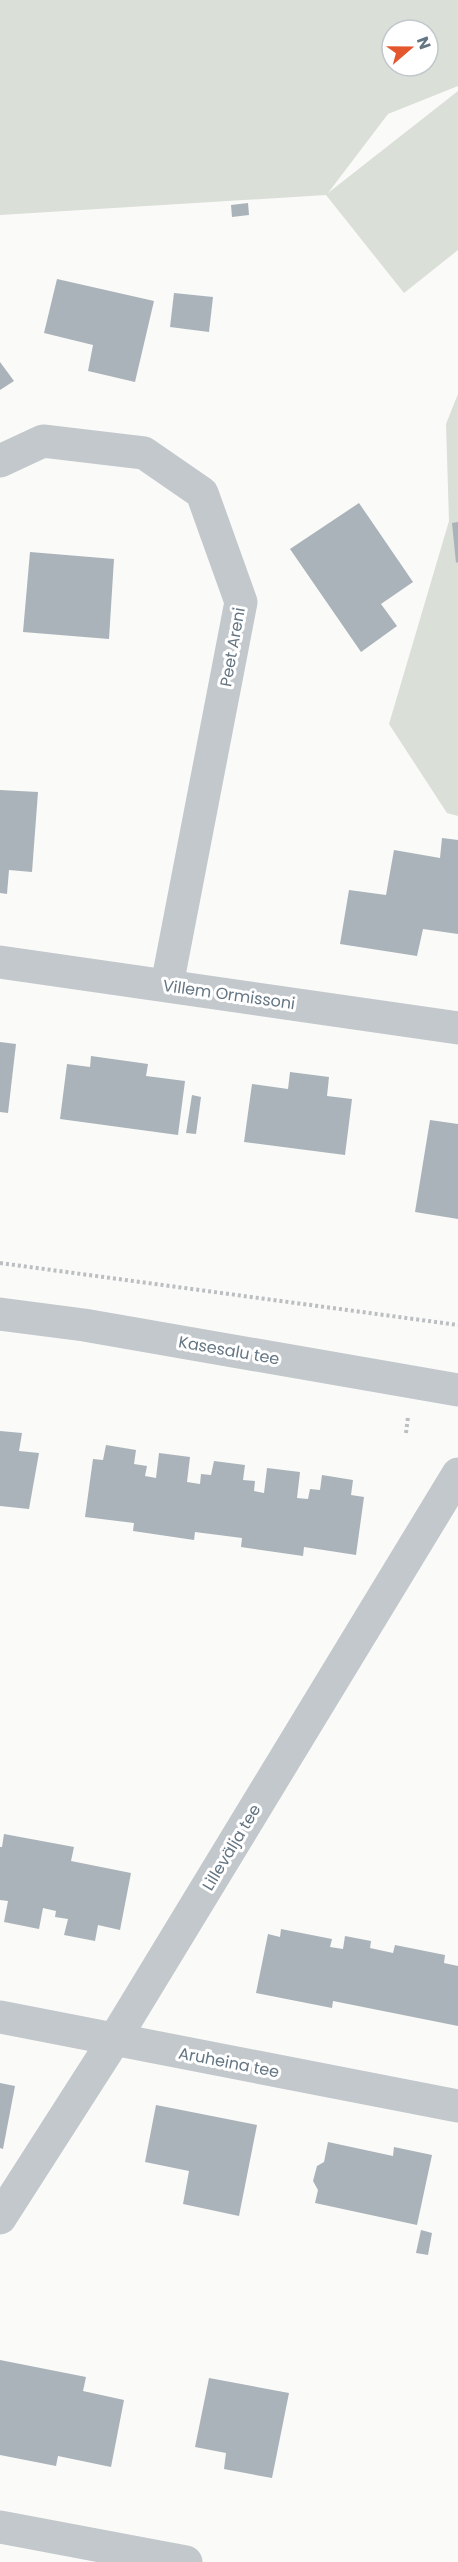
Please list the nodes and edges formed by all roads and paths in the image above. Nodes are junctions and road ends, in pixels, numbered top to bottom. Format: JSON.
{"nodes":[{"id":1,"x":0,"y":461,"type":"edge"},
{"id":2,"x":0,"y":962,"type":"edge"},
{"id":3,"x":167,"y":985,"type":"junction"},
{"id":4,"x":458,"y":1028,"type":"edge"},
{"id":5,"x":0,"y":1263,"type":"edge"},
{"id":6,"x":0,"y":1314,"type":"edge"},
{"id":7,"x":458,"y":1324,"type":"edge"},
{"id":8,"x":458,"y":1390,"type":"edge"},
{"id":9,"x":458,"y":1474,"type":"edge"},
{"id":10,"x":0,"y":2017,"type":"edge"},
{"id":11,"x":114,"y":2040,"type":"junction"},
{"id":12,"x":458,"y":2106,"type":"edge"},
{"id":13,"x":0,"y":2218,"type":"edge"},
{"id":14,"x":0,"y":2527,"type":"edge"},
{"id":15,"x":186,"y":2562,"type":"edge"}],
"edges":[{"from":1,"to":3,"type":"street","name":"Peet Areni"},
{"from":2,"to":3,"type":"street","name":"Villem Ormissoni"},
{"from":3,"to":4,"type":"street","name":"Villem Ormissoni"},
{"from":5,"to":7,"type":"path"},
{"from":6,"to":8,"type":"street","name":"Kasesalu tee"},
{"from":9,"to":11,"type":"street","name":"Lillevälja tee"},
{"from":10,"to":11,"type":"street","name":"Aruheina tee"},
{"from":11,"to":12,"type":"street","name":"Aruheina tee"},
{"from":11,"to":13,"type":"street","name":"Lillevälja tee"},
{"from":14,"to":15,"type":"street"}]}
